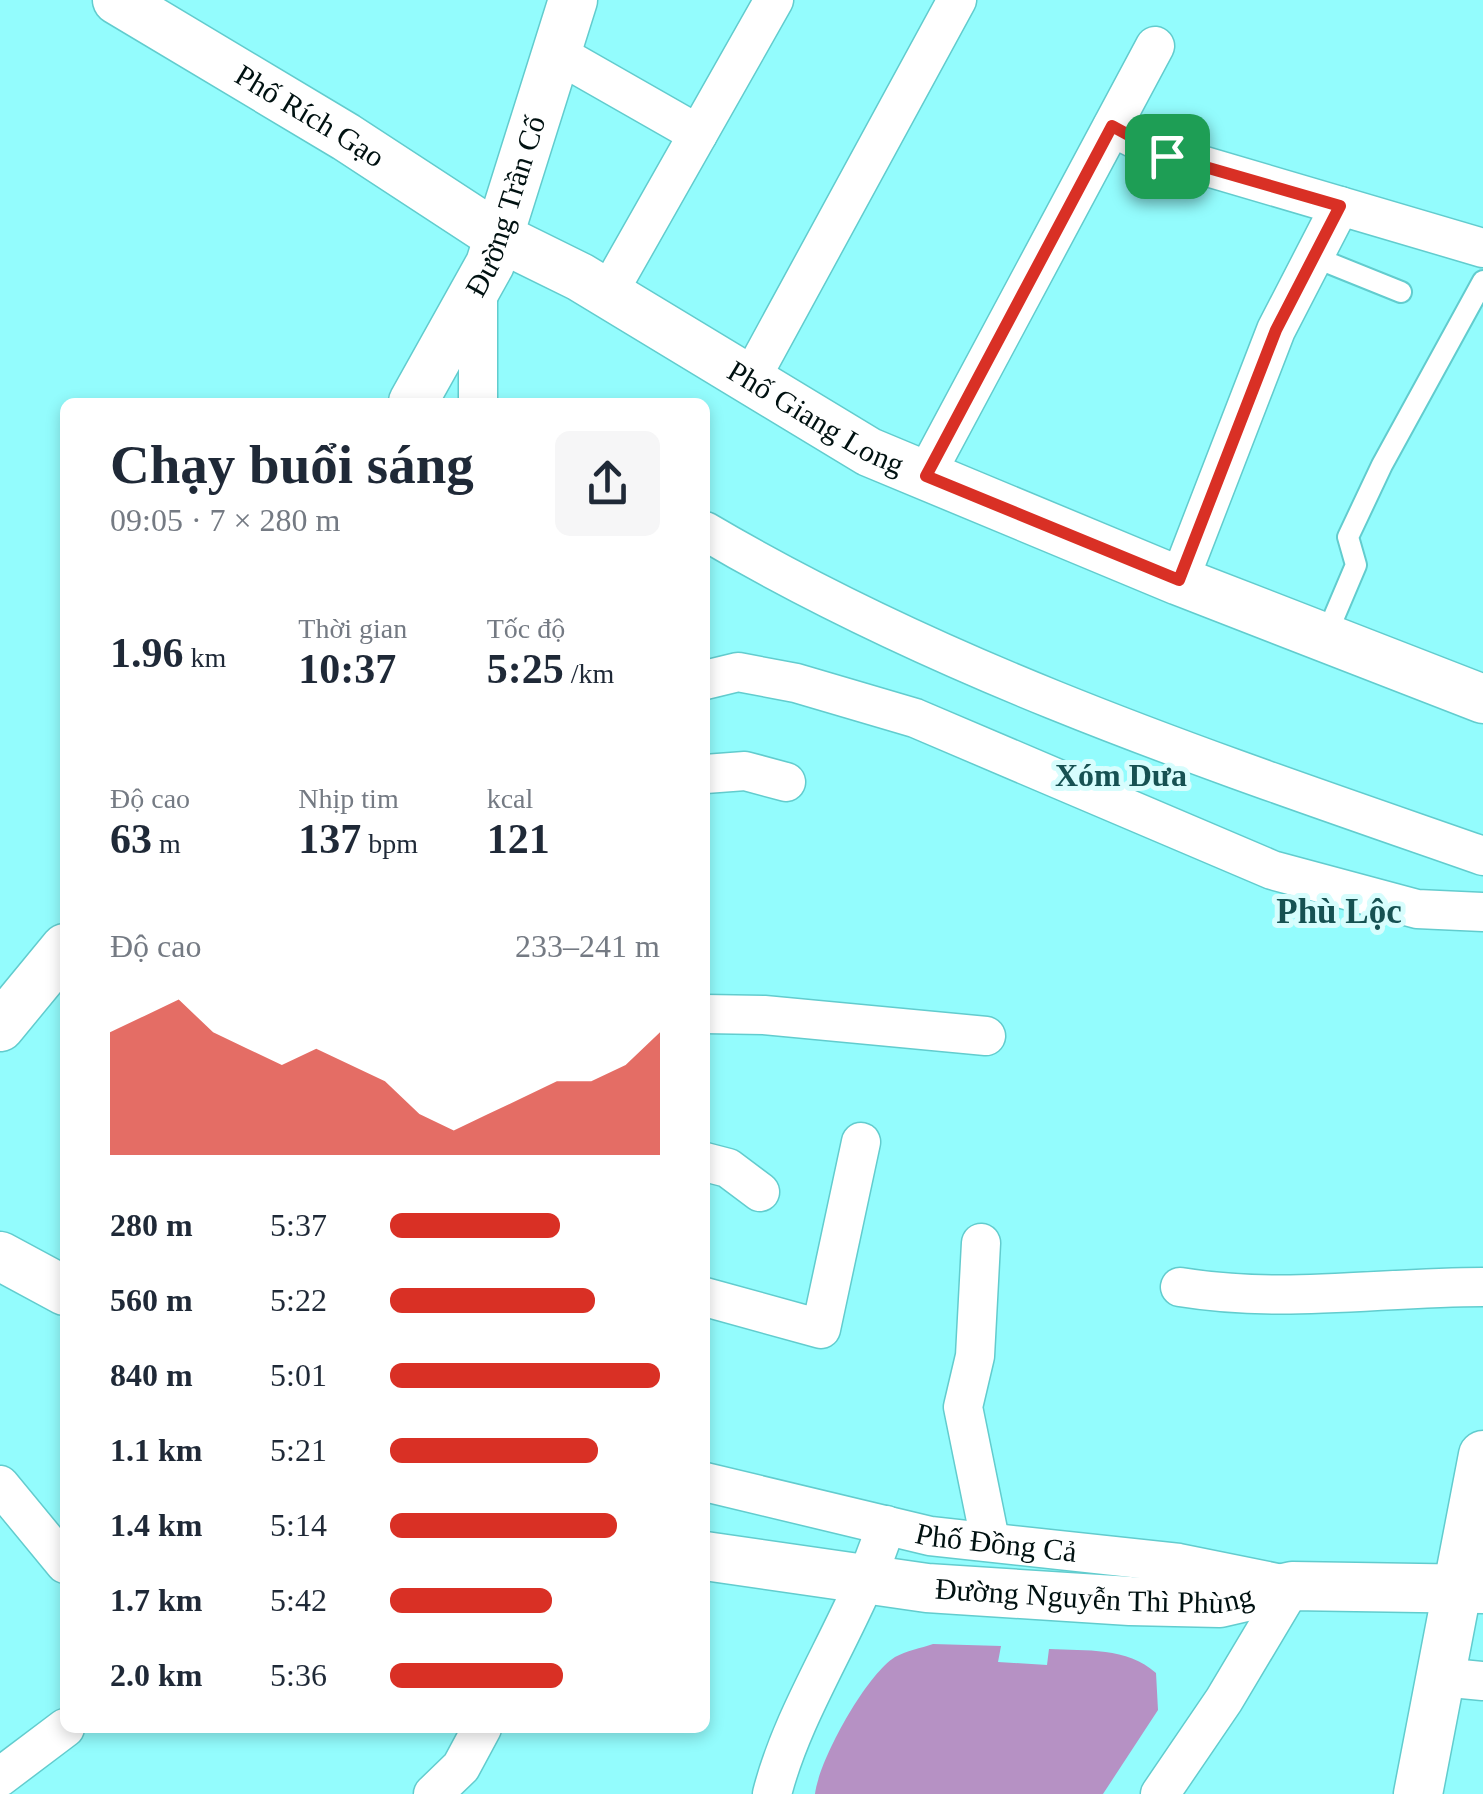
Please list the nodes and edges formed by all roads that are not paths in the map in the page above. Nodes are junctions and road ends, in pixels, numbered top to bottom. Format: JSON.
{"nodes":[{"id":1,"x":117,"y":0,"type":"edge"},
{"id":2,"x":573,"y":0,"type":"edge"},
{"id":3,"x":774,"y":0,"type":"edge"},
{"id":4,"x":957,"y":0,"type":"edge"},
{"id":5,"x":1155,"y":46,"type":"dead end"},
{"id":6,"x":556,"y":53,"type":"junction"},
{"id":7,"x":1112,"y":126,"type":"junction"},
{"id":8,"x":698,"y":134,"type":"junction"},
{"id":9,"x":1340,"y":206,"type":"junction"},
{"id":10,"x":499,"y":237,"type":"junction"},
{"id":11,"x":1483,"y":248,"type":"edge"},
{"id":12,"x":1314,"y":257,"type":"junction"},
{"id":13,"x":1483,"y":281,"type":"edge"},
{"id":14,"x":478,"y":285,"type":"junction"},
{"id":15,"x":1400,"y":292,"type":"dead end"},
{"id":16,"x":608,"y":293,"type":"junction"},
{"id":17,"x":750,"y":380,"type":"junction"},
{"id":18,"x":415,"y":398,"type":"edge"},
{"id":19,"x":478,"y":398,"type":"edge"},
{"id":20,"x":926,"y":476,"type":"junction"},
{"id":21,"x":710,"y":535,"type":"edge"},
{"id":22,"x":1179,"y":580,"type":"junction"},
{"id":23,"x":1325,"y":639,"type":"junction"},
{"id":24,"x":710,"y":679,"type":"edge"},
{"id":25,"x":1483,"y":699,"type":"edge"},
{"id":26,"x":710,"y":774,"type":"edge"},
{"id":27,"x":786,"y":782,"type":"dead end"},
{"id":28,"x":1483,"y":856,"type":"edge"},
{"id":29,"x":1483,"y":912,"type":"edge"},
{"id":30,"x":60,"y":954,"type":"edge"},
{"id":31,"x":710,"y":1014,"type":"edge"},
{"id":32,"x":0,"y":1027,"type":"edge"},
{"id":33,"x":986,"y":1036,"type":"dead end"},
{"id":34,"x":861,"y":1142,"type":"dead end"},
{"id":35,"x":710,"y":1163,"type":"edge"},
{"id":36,"x":760,"y":1192,"type":"dead end"},
{"id":37,"x":981,"y":1243,"type":"dead end"},
{"id":38,"x":0,"y":1256,"type":"edge"},
{"id":39,"x":1180,"y":1287,"type":"dead end"},
{"id":40,"x":60,"y":1288,"type":"edge"},
{"id":41,"x":1483,"y":1288,"type":"edge"},
{"id":42,"x":710,"y":1299,"type":"edge"},
{"id":43,"x":1483,"y":1454,"type":"edge"},
{"id":44,"x":710,"y":1483,"type":"edge"},
{"id":45,"x":0,"y":1484,"type":"edge"},
{"id":46,"x":886,"y":1525,"type":"junction"},
{"id":47,"x":990,"y":1540,"type":"junction"},
{"id":48,"x":710,"y":1557,"type":"edge"},
{"id":49,"x":60,"y":1558,"type":"edge"},
{"id":50,"x":870,"y":1580,"type":"junction"},
{"id":51,"x":1292,"y":1586,"type":"junction"},
{"id":52,"x":1470,"y":1590,"type":"edge"},
{"id":53,"x":1462,"y":1679,"type":"edge"},
{"id":54,"x":60,"y":1732,"type":"edge"},
{"id":55,"x":479,"y":1733,"type":"edge"},
{"id":56,"x":0,"y":1777,"type":"edge"},
{"id":57,"x":433,"y":1794,"type":"edge"},
{"id":58,"x":772,"y":1794,"type":"edge"},
{"id":59,"x":1160,"y":1794,"type":"edge"},
{"id":60,"x":1418,"y":1794,"type":"edge"}],
"edges":[{"from":1,"to":10,"type":"street","name":"Phố Rích Gạo"},
{"from":2,"to":6,"type":"street","name":"Đường Trần Cố"},
{"from":3,"to":8,"type":"street"},
{"from":4,"to":17,"type":"street"},
{"from":5,"to":7,"type":"street"},
{"from":6,"to":8,"type":"street"},
{"from":6,"to":10,"type":"street","name":"Đường Trần Cố"},
{"from":7,"to":9,"type":"street"},
{"from":7,"to":20,"type":"street"},
{"from":8,"to":16,"type":"street"},
{"from":9,"to":11,"type":"street"},
{"from":9,"to":12,"type":"street"},
{"from":10,"to":14,"type":"street","name":"Đường Trần Cố"},
{"from":10,"to":16,"type":"street","name":"Phố Giang Long"},
{"from":12,"to":15,"type":"lane"},
{"from":12,"to":22,"type":"street"},
{"from":13,"to":23,"type":"lane"},
{"from":14,"to":18,"type":"street","name":"Đường Trần Cố"},
{"from":14,"to":19,"type":"street"},
{"from":16,"to":17,"type":"street","name":"Phố Giang Long"},
{"from":17,"to":20,"type":"street","name":"Phố Giang Long"},
{"from":20,"to":22,"type":"street","name":"Phố Giang Long"},
{"from":21,"to":28,"type":"street"},
{"from":22,"to":23,"type":"street","name":"Phố Giang Long"},
{"from":23,"to":25,"type":"street","name":"Phố Giang Long"},
{"from":24,"to":29,"type":"street"},
{"from":26,"to":27,"type":"street"},
{"from":30,"to":32,"type":"street"},
{"from":31,"to":33,"type":"street"},
{"from":34,"to":42,"type":"street"},
{"from":35,"to":36,"type":"street"},
{"from":37,"to":47,"type":"street"},
{"from":38,"to":40,"type":"street"},
{"from":39,"to":41,"type":"street"},
{"from":43,"to":52,"type":"street"},
{"from":44,"to":46,"type":"street","name":"Phố Đồng Cả"},
{"from":45,"to":49,"type":"street"},
{"from":46,"to":47,"type":"street","name":"Phố Đồng Cả"},
{"from":46,"to":50,"type":"street"},
{"from":47,"to":51,"type":"street","name":"Phố Đồng Cả"},
{"from":48,"to":50,"type":"street","name":"Đường Nguyễn Thì Phùng"},
{"from":50,"to":51,"type":"street","name":"Đường Nguyễn Thì Phùng"},
{"from":50,"to":58,"type":"street"},
{"from":51,"to":52,"type":"street","name":"Đường Nguyễn Thì Phùng"},
{"from":51,"to":59,"type":"street"},
{"from":52,"to":53,"type":"street"},
{"from":53,"to":60,"type":"street"},
{"from":54,"to":56,"type":"street"},
{"from":55,"to":57,"type":"street"}]}
